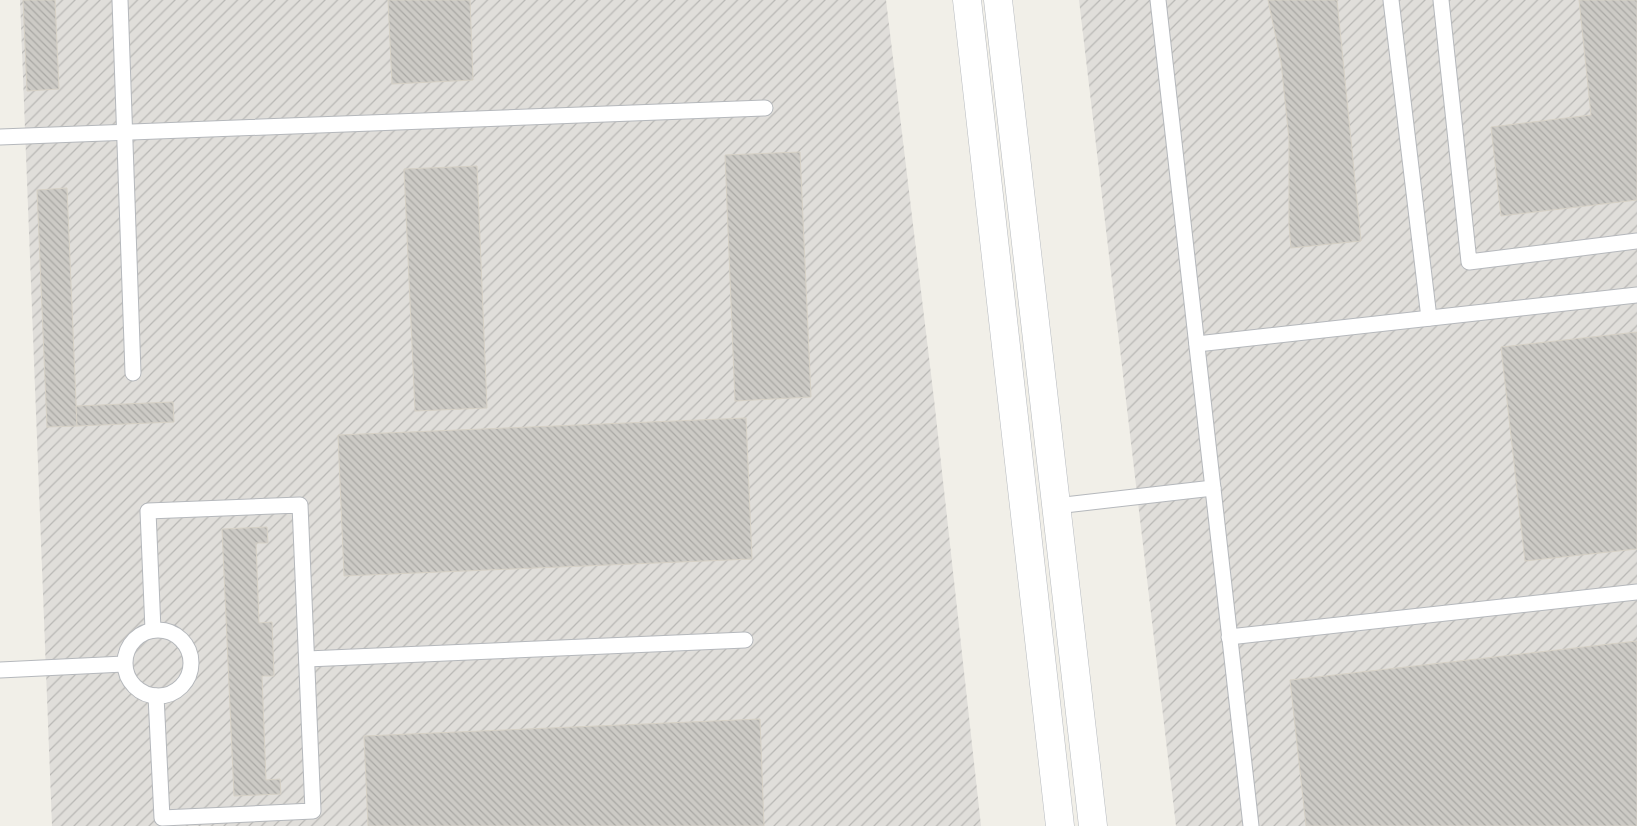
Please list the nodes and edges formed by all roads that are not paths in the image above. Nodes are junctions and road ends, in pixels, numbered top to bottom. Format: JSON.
{"nodes":[{"id":1,"x":120,"y":0,"type":"edge"},
{"id":2,"x":967,"y":0,"type":"edge"},
{"id":3,"x":998,"y":0,"type":"edge"},
{"id":4,"x":1158,"y":0,"type":"edge"},
{"id":5,"x":1391,"y":0,"type":"edge"},
{"id":6,"x":1441,"y":0,"type":"edge"},
{"id":7,"x":765,"y":108,"type":"dead end"},
{"id":8,"x":125,"y":132,"type":"junction"},
{"id":9,"x":0,"y":137,"type":"edge"},
{"id":10,"x":1637,"y":241,"type":"edge"},
{"id":11,"x":1637,"y":296,"type":"edge"},
{"id":12,"x":1429,"y":318,"type":"junction"},
{"id":13,"x":1197,"y":344,"type":"junction"},
{"id":14,"x":134,"y":373,"type":"dead end"},
{"id":15,"x":1213,"y":488,"type":"junction"},
{"id":16,"x":1056,"y":506,"type":"junction"},
{"id":17,"x":1637,"y":592,"type":"edge"},
{"id":18,"x":153,"y":630,"type":"junction"},
{"id":19,"x":1230,"y":637,"type":"junction"},
{"id":20,"x":745,"y":640,"type":"dead end"},
{"id":21,"x":307,"y":659,"type":"junction"},
{"id":22,"x":124,"y":664,"type":"junction"},
{"id":23,"x":0,"y":670,"type":"edge"},
{"id":24,"x":156,"y":696,"type":"junction"},
{"id":25,"x":1060,"y":826,"type":"edge"},
{"id":26,"x":1093,"y":826,"type":"edge"},
{"id":27,"x":1251,"y":826,"type":"edge"}],
"edges":[{"from":1,"to":8,"type":"lane"},
{"from":2,"to":25,"type":"street"},
{"from":3,"to":16,"type":"street"},
{"from":4,"to":13,"type":"lane"},
{"from":5,"to":12,"type":"lane"},
{"from":6,"to":10,"type":"lane"},
{"from":7,"to":8,"type":"lane"},
{"from":8,"to":9,"type":"lane"},
{"from":8,"to":14,"type":"lane"},
{"from":11,"to":12,"type":"lane"},
{"from":12,"to":13,"type":"lane"},
{"from":13,"to":15,"type":"lane"},
{"from":15,"to":16,"type":"lane"},
{"from":15,"to":19,"type":"lane"},
{"from":16,"to":26,"type":"street"},
{"from":17,"to":19,"type":"lane"},
{"from":18,"to":21,"type":"lane"},
{"from":18,"to":22,"type":"lane"},
{"from":18,"to":24,"type":"lane"},
{"from":19,"to":27,"type":"lane"},
{"from":20,"to":21,"type":"lane"},
{"from":21,"to":24,"type":"lane"},
{"from":22,"to":23,"type":"lane"},
{"from":22,"to":24,"type":"lane"}]}
